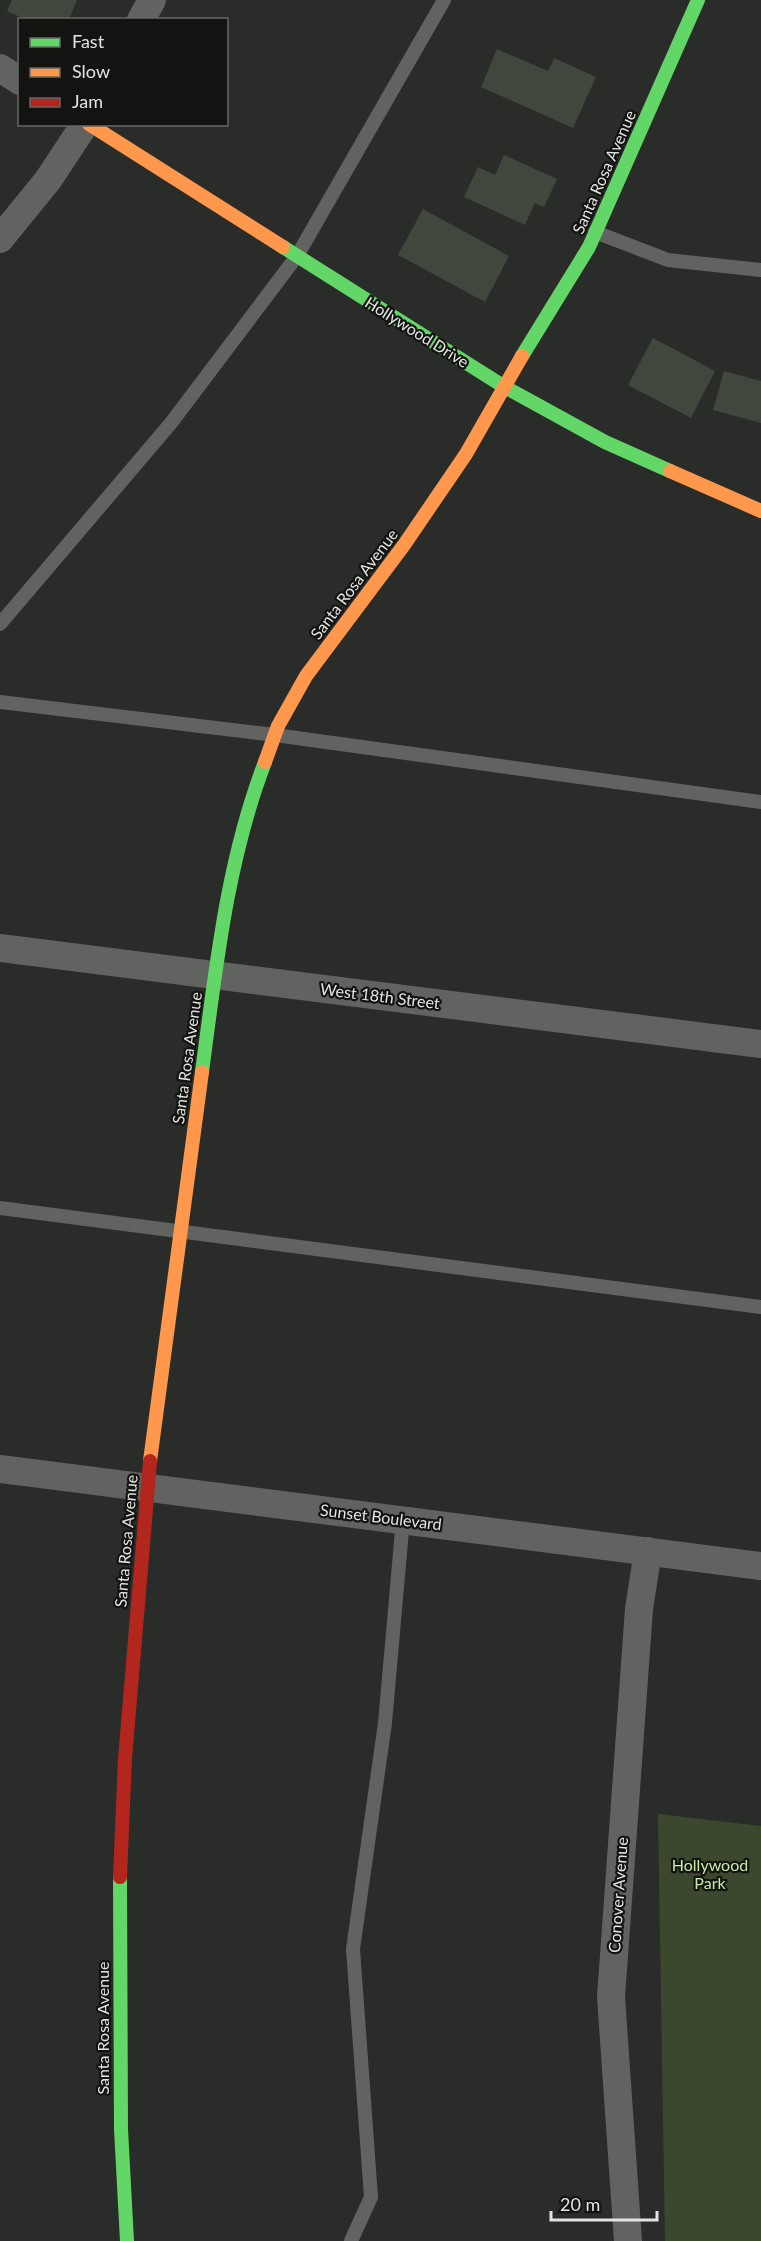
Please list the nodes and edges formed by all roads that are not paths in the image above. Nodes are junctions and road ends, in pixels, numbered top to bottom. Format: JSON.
{"nodes":[{"id":1,"x":152,"y":0,"type":"edge"},
{"id":2,"x":444,"y":0,"type":"edge"},
{"id":3,"x":698,"y":0,"type":"edge"},
{"id":4,"x":142,"y":18,"type":"edge"},
{"id":5,"x":0,"y":68,"type":"edge"},
{"id":6,"x":18,"y":80,"type":"edge"},
{"id":7,"x":86,"y":126,"type":"edge"},
{"id":8,"x":90,"y":126,"type":"edge"},
{"id":9,"x":595,"y":232,"type":"junction"},
{"id":10,"x":0,"y":239,"type":"edge"},
{"id":11,"x":297,"y":256,"type":"junction"},
{"id":12,"x":761,"y":270,"type":"edge"},
{"id":13,"x":503,"y":386,"type":"junction"},
{"id":14,"x":761,"y":511,"type":"edge"},
{"id":15,"x":0,"y":624,"type":"edge"},
{"id":16,"x":0,"y":702,"type":"edge"},
{"id":17,"x":275,"y":735,"type":"junction"},
{"id":18,"x":761,"y":802,"type":"edge"},
{"id":19,"x":0,"y":948,"type":"edge"},
{"id":20,"x":215,"y":975,"type":"junction"},
{"id":21,"x":761,"y":1044,"type":"edge"},
{"id":22,"x":0,"y":1208,"type":"edge"},
{"id":23,"x":180,"y":1231,"type":"junction"},
{"id":24,"x":761,"y":1307,"type":"edge"},
{"id":25,"x":0,"y":1469,"type":"edge"},
{"id":26,"x":146,"y":1487,"type":"junction"},
{"id":27,"x":403,"y":1520,"type":"junction"},
{"id":28,"x":648,"y":1551,"type":"junction"},
{"id":29,"x":761,"y":1566,"type":"edge"},
{"id":30,"x":127,"y":2241,"type":"edge"},
{"id":31,"x":351,"y":2241,"type":"edge"},
{"id":32,"x":628,"y":2241,"type":"edge"}],
"edges":[{"from":1,"to":4,"type":"street"},
{"from":2,"to":11,"type":"lane"},
{"from":3,"to":9,"type":"street","name":"Santa Rosa Avenue"},
{"from":5,"to":6,"type":"street"},
{"from":7,"to":10,"type":"street"},
{"from":8,"to":11,"type":"street","name":"Hollywood Drive"},
{"from":9,"to":12,"type":"lane"},
{"from":9,"to":13,"type":"street","name":"Santa Rosa Avenue"},
{"from":11,"to":13,"type":"street","name":"Hollywood Drive"},
{"from":11,"to":15,"type":"lane"},
{"from":13,"to":14,"type":"street","name":"Hollywood Drive"},
{"from":13,"to":17,"type":"street","name":"Santa Rosa Avenue"},
{"from":16,"to":17,"type":"lane"},
{"from":17,"to":18,"type":"lane"},
{"from":17,"to":20,"type":"street","name":"Santa Rosa Avenue"},
{"from":19,"to":20,"type":"street","name":"West 18th Street"},
{"from":20,"to":21,"type":"street","name":"West 18th Street"},
{"from":20,"to":23,"type":"street","name":"Santa Rosa Avenue"},
{"from":22,"to":23,"type":"lane"},
{"from":23,"to":24,"type":"lane"},
{"from":23,"to":26,"type":"street","name":"Santa Rosa Avenue"},
{"from":25,"to":26,"type":"street","name":"Sunset Boulevard"},
{"from":26,"to":27,"type":"street","name":"Sunset Boulevard"},
{"from":26,"to":30,"type":"street","name":"Santa Rosa Avenue"},
{"from":27,"to":28,"type":"street","name":"Sunset Boulevard"},
{"from":27,"to":31,"type":"lane"},
{"from":28,"to":29,"type":"street","name":"Sunset Boulevard"},
{"from":28,"to":32,"type":"street","name":"Conover Avenue"}]}
